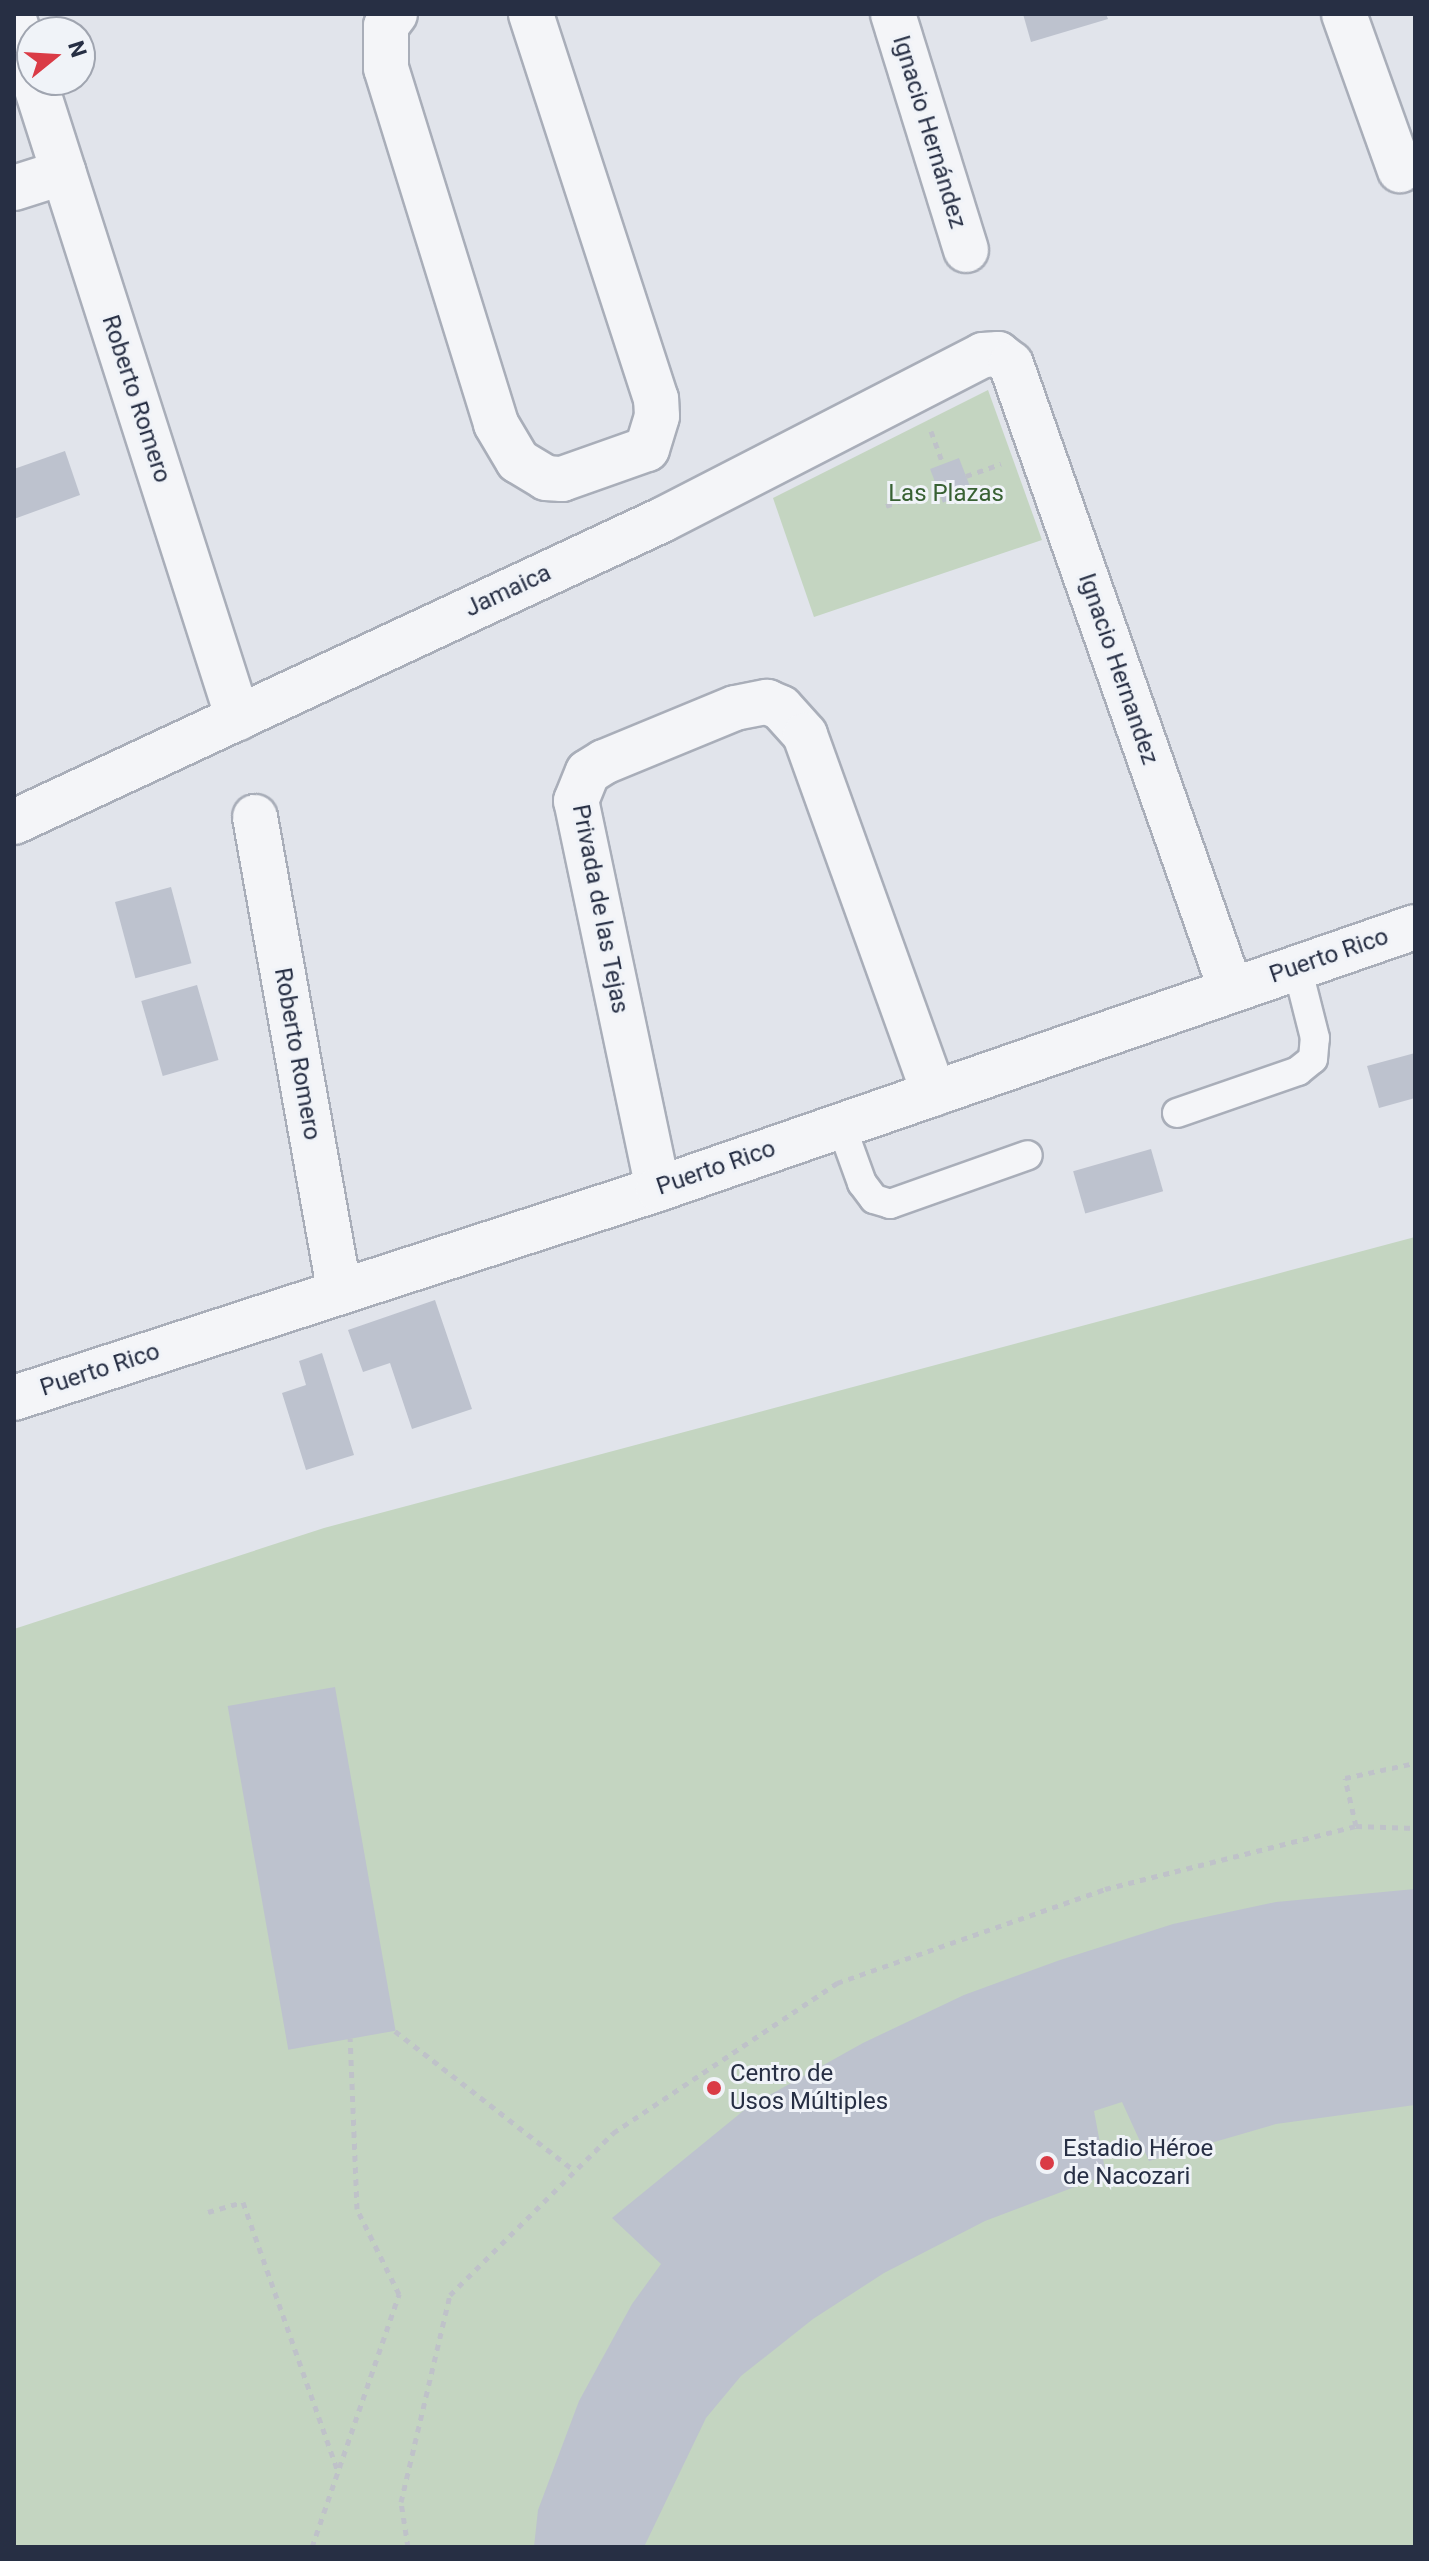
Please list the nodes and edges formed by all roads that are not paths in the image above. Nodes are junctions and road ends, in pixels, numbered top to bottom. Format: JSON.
{"nodes":[{"id":1,"x":395,"y":14,"type":"edge"},
{"id":2,"x":531,"y":14,"type":"edge"},
{"id":3,"x":893,"y":14,"type":"edge"},
{"id":4,"x":1344,"y":14,"type":"edge"},
{"id":5,"x":39,"y":96,"type":"edge"},
{"id":6,"x":1400,"y":170,"type":"dead end"},
{"id":7,"x":64,"y":172,"type":"junction"},
{"id":8,"x":14,"y":188,"type":"edge"},
{"id":9,"x":966,"y":250,"type":"dead end"},
{"id":10,"x":998,"y":354,"type":"joint"},
{"id":11,"x":634,"y":456,"type":"junction"},
{"id":12,"x":662,"y":520,"type":"junction"},
{"id":13,"x":238,"y":718,"type":"junction"},
{"id":14,"x":255,"y":817,"type":"dead end"},
{"id":15,"x":14,"y":822,"type":"edge"},
{"id":16,"x":1414,"y":929,"type":"edge"},
{"id":17,"x":1297,"y":967,"type":"junction"},
{"id":18,"x":1231,"y":990,"type":"junction"},
{"id":19,"x":934,"y":1093,"type":"junction"},
{"id":20,"x":1177,"y":1113,"type":"dead end"},
{"id":21,"x":841,"y":1125,"type":"junction"},
{"id":22,"x":1028,"y":1155,"type":"dead end"},
{"id":23,"x":658,"y":1189,"type":"junction"},
{"id":24,"x":339,"y":1290,"type":"junction"},
{"id":25,"x":14,"y":1398,"type":"edge"}],
"edges":[{"from":1,"to":11,"type":"street"},
{"from":2,"to":11,"type":"street"},
{"from":3,"to":9,"type":"street","name":"Ignacio Hernández"},
{"from":4,"to":6,"type":"street"},
{"from":5,"to":7,"type":"street","name":"Roberto Romero"},
{"from":7,"to":8,"type":"street"},
{"from":7,"to":13,"type":"street","name":"Roberto Romero"},
{"from":10,"to":12,"type":"street","name":"Jamaica"},
{"from":10,"to":18,"type":"street","name":"Ignacio Hernandez"},
{"from":11,"to":12,"type":"street"},
{"from":12,"to":13,"type":"street","name":"Jamaica"},
{"from":13,"to":15,"type":"street","name":"Jamaica"},
{"from":14,"to":24,"type":"street","name":"Roberto Romero"},
{"from":16,"to":17,"type":"street","name":"Puerto Rico"},
{"from":17,"to":18,"type":"street","name":"Puerto Rico"},
{"from":17,"to":20,"type":"lane"},
{"from":18,"to":19,"type":"street","name":"Puerto Rico"},
{"from":19,"to":21,"type":"street","name":"Puerto Rico"},
{"from":19,"to":23,"type":"street","name":"Privada de las Tejas"},
{"from":21,"to":22,"type":"lane"},
{"from":21,"to":23,"type":"street","name":"Puerto Rico"},
{"from":23,"to":24,"type":"street","name":"Puerto Rico"},
{"from":24,"to":25,"type":"street","name":"Puerto Rico"}]}
